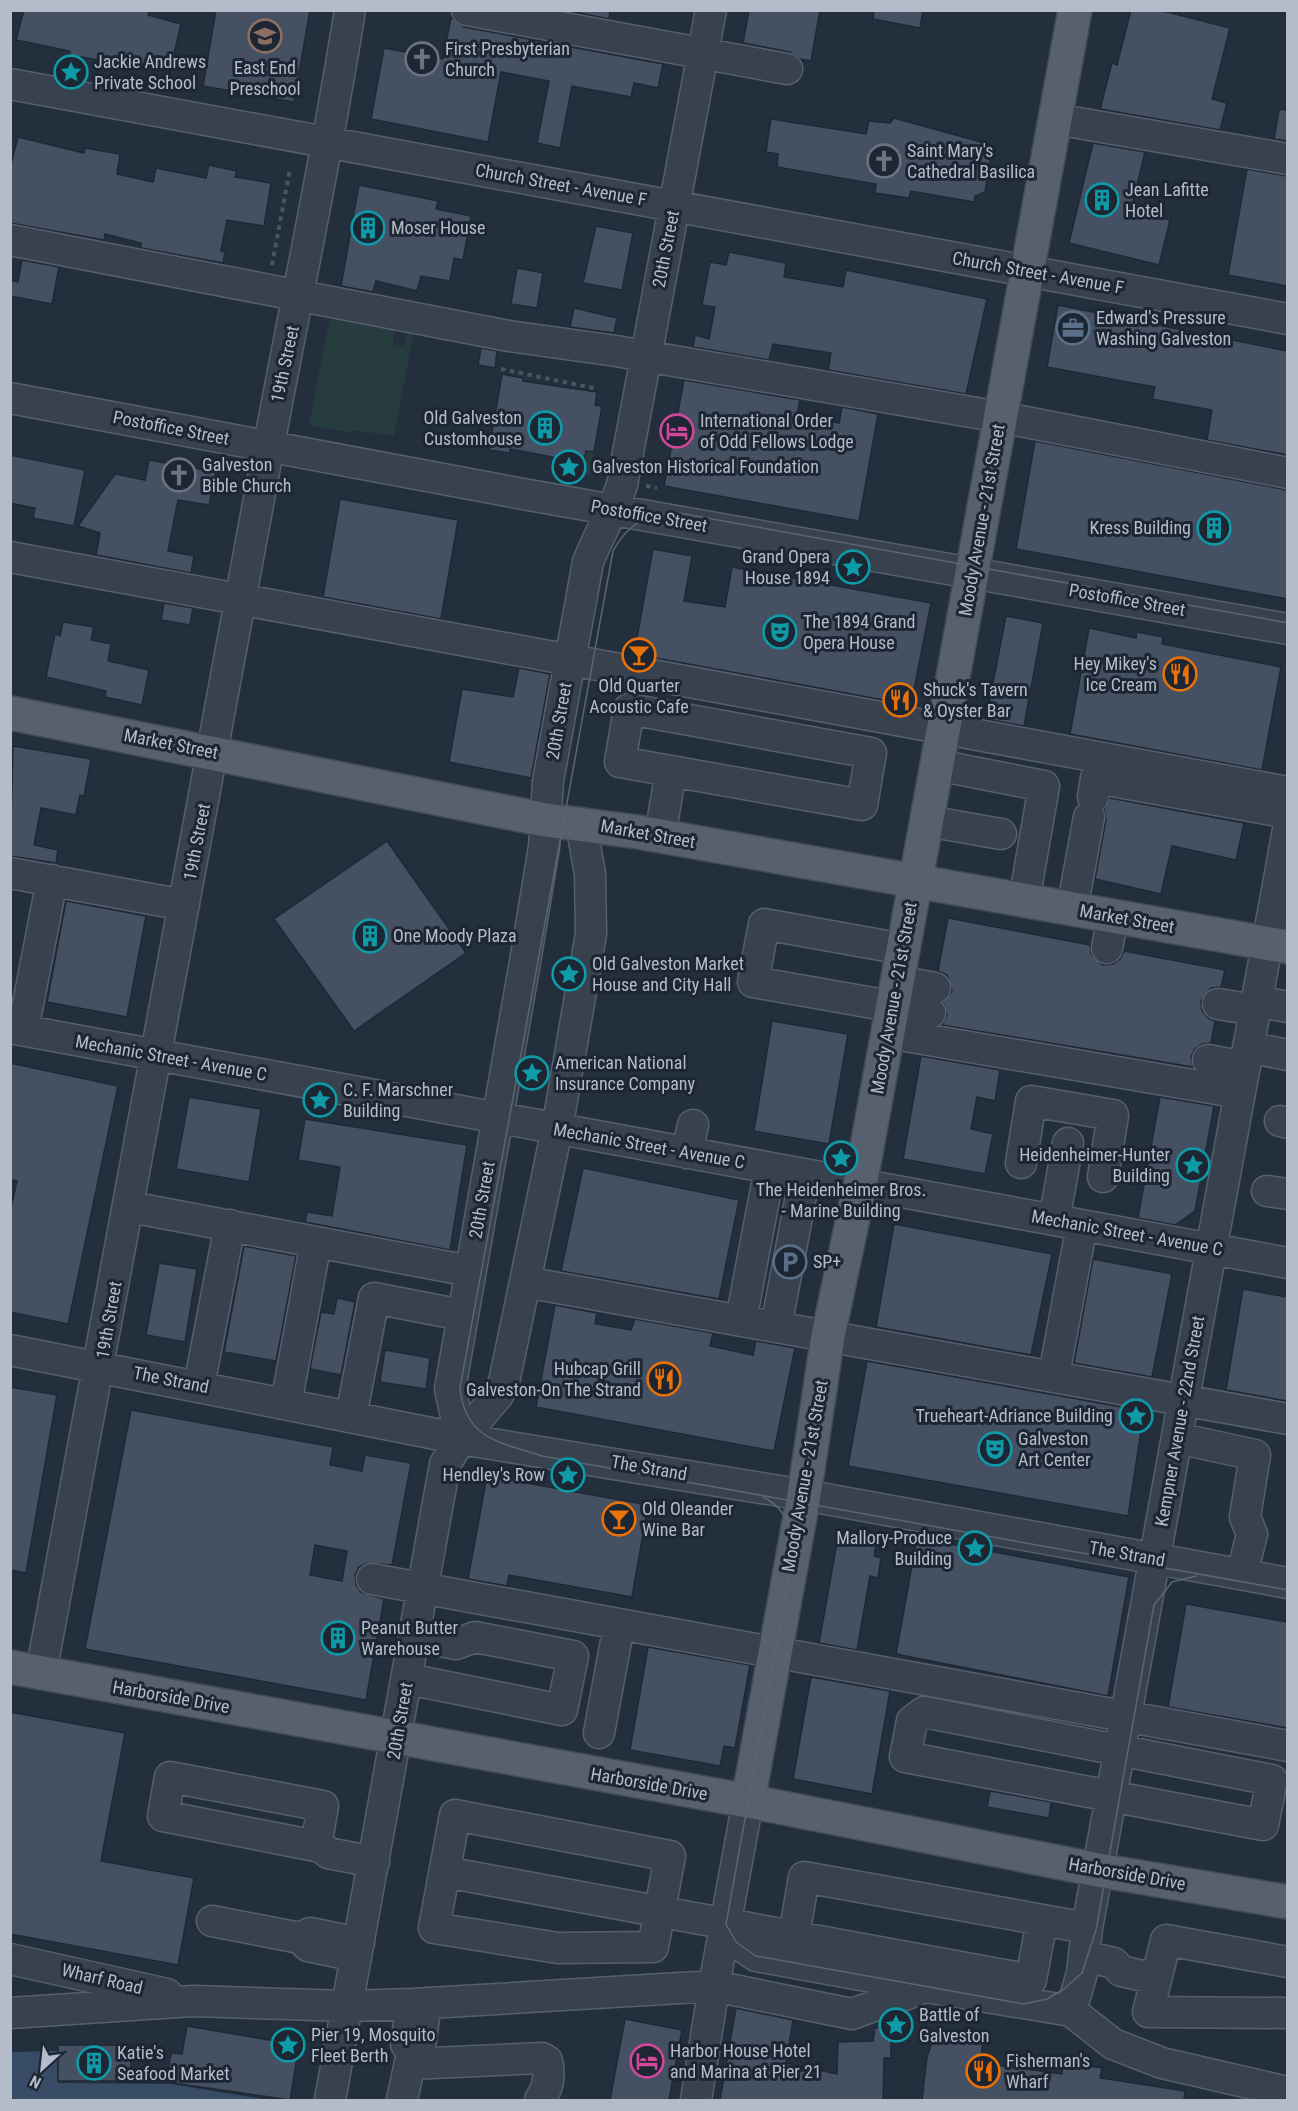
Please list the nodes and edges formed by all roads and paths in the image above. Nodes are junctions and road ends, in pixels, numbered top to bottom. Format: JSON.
{"nodes":[{"id":1,"x":350,"y":10,"type":"edge"},
{"id":2,"x":467,"y":10,"type":"edge"},
{"id":3,"x":711,"y":10,"type":"edge"},
{"id":4,"x":1075,"y":10,"type":"edge"},
{"id":5,"x":703,"y":54,"type":"junction"},
{"id":6,"x":787,"y":69,"type":"dead end"},
{"id":7,"x":10,"y":84,"type":"edge"},
{"id":8,"x":1055,"y":119,"type":"junction"},
{"id":9,"x":329,"y":142,"type":"junction"},
{"id":10,"x":1287,"y":159,"type":"edge"},
{"id":11,"x":290,"y":170,"type":"dead end"},
{"id":12,"x":675,"y":206,"type":"junction"},
{"id":13,"x":10,"y":240,"type":"edge"},
{"id":14,"x":1027,"y":271,"type":"junction"},
{"id":15,"x":271,"y":272,"type":"dead end"},
{"id":16,"x":299,"y":296,"type":"junction"},
{"id":17,"x":1287,"y":319,"type":"edge"},
{"id":18,"x":645,"y":357,"type":"junction"},
{"id":19,"x":501,"y":369,"type":"dead end"},
{"id":20,"x":598,"y":389,"type":"dead end"},
{"id":21,"x":10,"y":398,"type":"edge"},
{"id":22,"x":1000,"y":417,"type":"junction"},
{"id":23,"x":268,"y":447,"type":"junction"},
{"id":24,"x":1287,"y":473,"type":"edge"},
{"id":25,"x":614,"y":509,"type":"junction"},
{"id":26,"x":10,"y":557,"type":"edge"},
{"id":27,"x":972,"y":572,"type":"junction"},
{"id":28,"x":241,"y":601,"type":"junction"},
{"id":29,"x":1287,"y":629,"type":"edge"},
{"id":30,"x":570,"y":660,"type":"junction"},
{"id":31,"x":10,"y":713,"type":"edge"},
{"id":32,"x":944,"y":729,"type":"junction"},
{"id":33,"x":213,"y":752,"type":"junction"},
{"id":34,"x":937,"y":765,"type":"junction"},
{"id":35,"x":671,"y":771,"type":"junction"},
{"id":36,"x":1287,"y":792,"type":"edge"},
{"id":37,"x":1287,"y":813,"type":"edge"},
{"id":38,"x":546,"y":820,"type":"junction"},
{"id":39,"x":927,"y":820,"type":"junction"},
{"id":40,"x":581,"y":823,"type":"junction"},
{"id":41,"x":1287,"y":830,"type":"edge"},
{"id":42,"x":660,"y":836,"type":"junction"},
{"id":43,"x":1019,"y":837,"type":"junction"},
{"id":44,"x":10,"y":873,"type":"edge"},
{"id":45,"x":52,"y":880,"type":"junction"},
{"id":46,"x":916,"y":882,"type":"junction"},
{"id":47,"x":1024,"y":901,"type":"junction"},
{"id":48,"x":184,"y":904,"type":"junction"},
{"id":49,"x":1072,"y":909,"type":"junction"},
{"id":50,"x":1113,"y":916,"type":"junction"},
{"id":51,"x":1277,"y":945,"type":"edge"},
{"id":52,"x":1107,"y":948,"type":"dead end"},
{"id":53,"x":903,"y":949,"type":"junction"},
{"id":54,"x":933,"y":1000,"type":"dead end"},
{"id":55,"x":1218,"y":1004,"type":"dead end"},
{"id":56,"x":1256,"y":1006,"type":"junction"},
{"id":57,"x":1287,"y":1006,"type":"edge"},
{"id":58,"x":893,"y":1007,"type":"junction"},
{"id":59,"x":17,"y":1029,"type":"edge"},
{"id":60,"x":157,"y":1055,"type":"junction"},
{"id":61,"x":1287,"y":1055,"type":"edge"},
{"id":62,"x":1208,"y":1060,"type":"dead end"},
{"id":63,"x":1082,"y":1062,"type":"junction"},
{"id":64,"x":1244,"y":1069,"type":"junction"},
{"id":65,"x":496,"y":1118,"type":"junction"},
{"id":66,"x":1071,"y":1124,"type":"junction"},
{"id":67,"x":557,"y":1129,"type":"junction"},
{"id":68,"x":1021,"y":1163,"type":"dead end"},
{"id":69,"x":770,"y":1168,"type":"junction"},
{"id":70,"x":805,"y":1175,"type":"junction"},
{"id":71,"x":1103,"y":1177,"type":"dead end"},
{"id":72,"x":860,"y":1185,"type":"junction"},
{"id":73,"x":129,"y":1207,"type":"junction"},
{"id":74,"x":1068,"y":1223,"type":"junction"},
{"id":75,"x":230,"y":1225,"type":"junction"},
{"id":76,"x":316,"y":1242,"type":"junction"},
{"id":77,"x":1211,"y":1249,"type":"junction"},
{"id":78,"x":1287,"y":1263,"type":"edge"},
{"id":79,"x":470,"y":1271,"type":"junction"},
{"id":80,"x":525,"y":1282,"type":"junction"},
{"id":81,"x":462,"y":1315,"type":"junction"},
{"id":82,"x":741,"y":1320,"type":"junction"},
{"id":83,"x":776,"y":1327,"type":"junction"},
{"id":84,"x":828,"y":1336,"type":"junction"},
{"id":85,"x":10,"y":1350,"type":"edge"},
{"id":86,"x":1056,"y":1364,"type":"dead end"},
{"id":87,"x":101,"y":1367,"type":"junction"},
{"id":88,"x":199,"y":1386,"type":"junction"},
{"id":89,"x":1184,"y":1401,"type":"junction"},
{"id":90,"x":286,"y":1404,"type":"junction"},
{"id":91,"x":351,"y":1416,"type":"junction"},
{"id":92,"x":1287,"y":1419,"type":"edge"},
{"id":93,"x":1177,"y":1438,"type":"junction"},
{"id":94,"x":461,"y":1439,"type":"junction"},
{"id":95,"x":804,"y":1495,"type":"junction"},
{"id":96,"x":1155,"y":1559,"type":"junction"},
{"id":97,"x":1242,"y":1575,"type":"junction"},
{"id":98,"x":372,"y":1579,"type":"dead end"},
{"id":99,"x":1287,"y":1583,"type":"edge"},
{"id":100,"x":424,"y":1590,"type":"junction"},
{"id":101,"x":619,"y":1625,"type":"junction"},
{"id":102,"x":416,"y":1636,"type":"junction"},
{"id":103,"x":775,"y":1653,"type":"junction"},
{"id":104,"x":26,"y":1670,"type":"edge"},
{"id":105,"x":408,"y":1679,"type":"junction"},
{"id":106,"x":1126,"y":1716,"type":"junction"},
{"id":107,"x":599,"y":1733,"type":"dead end"},
{"id":108,"x":397,"y":1738,"type":"junction"},
{"id":109,"x":1287,"y":1746,"type":"edge"},
{"id":110,"x":1120,"y":1749,"type":"junction"},
{"id":111,"x":1112,"y":1794,"type":"junction"},
{"id":112,"x":748,"y":1801,"type":"junction"},
{"id":113,"x":319,"y":1847,"type":"junction"},
{"id":114,"x":375,"y":1855,"type":"junction"},
{"id":115,"x":1098,"y":1870,"type":"junction"},
{"id":116,"x":445,"y":1872,"type":"junction"},
{"id":117,"x":1287,"y":1902,"type":"edge"},
{"id":118,"x":660,"y":1911,"type":"junction"},
{"id":119,"x":1042,"y":1920,"type":"junction"},
{"id":120,"x":212,"y":1921,"type":"dead end"},
{"id":121,"x":726,"y":1924,"type":"junction"},
{"id":122,"x":794,"y":1936,"type":"junction"},
{"id":123,"x":1086,"y":1942,"type":"junction"},
{"id":124,"x":358,"y":1949,"type":"junction"},
{"id":125,"x":10,"y":1959,"type":"edge"},
{"id":126,"x":1287,"y":1962,"type":"edge"},
{"id":127,"x":56,"y":1968,"type":"junction"},
{"id":128,"x":1157,"y":1972,"type":"junction"},
{"id":129,"x":714,"y":1986,"type":"junction"},
{"id":130,"x":926,"y":1987,"type":"junction"},
{"id":131,"x":193,"y":2001,"type":"junction"},
{"id":132,"x":419,"y":2003,"type":"junction"},
{"id":133,"x":347,"y":2006,"type":"junction"},
{"id":134,"x":1071,"y":2011,"type":"junction"},
{"id":135,"x":48,"y":2012,"type":"junction"},
{"id":136,"x":10,"y":2013,"type":"edge"},
{"id":137,"x":1287,"y":2013,"type":"edge"},
{"id":138,"x":411,"y":2059,"type":"junction"},
{"id":139,"x":1287,"y":2092,"type":"edge"},
{"id":140,"x":330,"y":2100,"type":"edge"},
{"id":141,"x":402,"y":2100,"type":"edge"},
{"id":142,"x":540,"y":2100,"type":"edge"},
{"id":143,"x":696,"y":2100,"type":"edge"}],
"edges":[{"from":1,"to":9,"type":"street","name":"19th Street"},
{"from":2,"to":5,"type":"street"},
{"from":3,"to":5,"type":"street","name":"20th Street"},
{"from":4,"to":8,"type":"main road","name":"Moody Avenue - 21st Street"},
{"from":5,"to":6,"type":"street"},
{"from":5,"to":12,"type":"street","name":"20th Street"},
{"from":7,"to":9,"type":"street","name":"Church Street - Avenue F"},
{"from":8,"to":10,"type":"street"},
{"from":8,"to":14,"type":"main road","name":"Moody Avenue - 21st Street"},
{"from":9,"to":12,"type":"street","name":"Church Street - Avenue F"},
{"from":9,"to":16,"type":"street","name":"19th Street"},
{"from":11,"to":15,"type":"path"},
{"from":12,"to":14,"type":"street","name":"Church Street - Avenue F"},
{"from":12,"to":18,"type":"street","name":"20th Street"},
{"from":13,"to":16,"type":"street"},
{"from":14,"to":17,"type":"street","name":"Church Street - Avenue F"},
{"from":14,"to":22,"type":"main road","name":"Moody Avenue - 21st Street"},
{"from":16,"to":18,"type":"street"},
{"from":16,"to":23,"type":"street","name":"19th Street"},
{"from":18,"to":22,"type":"street"},
{"from":18,"to":25,"type":"street","name":"20th Street"},
{"from":19,"to":20,"type":"path"},
{"from":21,"to":23,"type":"street","name":"Postoffice Street"},
{"from":22,"to":24,"type":"street"},
{"from":22,"to":27,"type":"main road","name":"Moody Avenue - 21st Street"},
{"from":23,"to":25,"type":"street","name":"Postoffice Street"},
{"from":23,"to":28,"type":"street","name":"19th Street"},
{"from":25,"to":27,"type":"street","name":"Postoffice Street"},
{"from":25,"to":30,"type":"street","name":"20th Street"},
{"from":26,"to":28,"type":"street"},
{"from":27,"to":29,"type":"street","name":"Postoffice Street"},
{"from":27,"to":32,"type":"main road","name":"Moody Avenue - 21st Street"},
{"from":28,"to":30,"type":"street"},
{"from":28,"to":33,"type":"street","name":"19th Street"},
{"from":30,"to":32,"type":"street"},
{"from":30,"to":38,"type":"street","name":"20th Street"},
{"from":31,"to":33,"type":"main road","name":"Market Street"},
{"from":32,"to":34,"type":"main road","name":"Moody Avenue - 21st Street"},
{"from":32,"to":36,"type":"street"},
{"from":33,"to":38,"type":"main road","name":"Market Street"},
{"from":33,"to":48,"type":"street","name":"19th Street"},
{"from":34,"to":39,"type":"main road","name":"Moody Avenue - 21st Street"},
{"from":34,"to":43,"type":"street"},
{"from":35,"to":35,"type":"street"},
{"from":35,"to":42,"type":"street"},
{"from":37,"to":49,"type":"street"},
{"from":38,"to":40,"type":"main road","name":"Market Street"},
{"from":38,"to":65,"type":"street","name":"20th Street"},
{"from":39,"to":43,"type":"street"},
{"from":39,"to":46,"type":"main road","name":"Moody Avenue - 21st Street"},
{"from":40,"to":42,"type":"main road","name":"Market Street"},
{"from":40,"to":67,"type":"street","name":"20th Street"},
{"from":41,"to":51,"type":"street","name":"Kempner Avenue - 22nd Street"},
{"from":42,"to":46,"type":"main road","name":"Market Street"},
{"from":43,"to":47,"type":"street"},
{"from":44,"to":45,"type":"street"},
{"from":45,"to":48,"type":"street"},
{"from":45,"to":59,"type":"street"},
{"from":46,"to":47,"type":"main road","name":"Market Street"},
{"from":46,"to":53,"type":"main road","name":"Moody Avenue - 21st Street"},
{"from":47,"to":49,"type":"main road","name":"Market Street"},
{"from":48,"to":60,"type":"street","name":"19th Street"},
{"from":49,"to":50,"type":"main road","name":"Market Street"},
{"from":50,"to":51,"type":"main road","name":"Market Street"},
{"from":50,"to":52,"type":"street"},
{"from":51,"to":56,"type":"street","name":"Kempner Avenue - 22nd Street"},
{"from":53,"to":58,"type":"main road","name":"Moody Avenue - 21st Street"},
{"from":53,"to":58,"type":"street"},
{"from":54,"to":58,"type":"street"},
{"from":55,"to":56,"type":"street"},
{"from":56,"to":57,"type":"street"},
{"from":56,"to":64,"type":"street","name":"Kempner Avenue - 22nd Street"},
{"from":58,"to":63,"type":"street"},
{"from":58,"to":72,"type":"main road","name":"Moody Avenue - 21st Street"},
{"from":59,"to":60,"type":"street","name":"Mechanic Street - Avenue C"},
{"from":60,"to":65,"type":"street","name":"Mechanic Street - Avenue C"},
{"from":60,"to":73,"type":"street","name":"19th Street"},
{"from":61,"to":64,"type":"street"},
{"from":62,"to":64,"type":"street"},
{"from":63,"to":64,"type":"street"},
{"from":63,"to":66,"type":"street"},
{"from":64,"to":77,"type":"street","name":"Kempner Avenue - 22nd Street"},
{"from":65,"to":67,"type":"street","name":"Mechanic Street - Avenue C"},
{"from":65,"to":79,"type":"street","name":"20th Street"},
{"from":66,"to":68,"type":"street"},
{"from":66,"to":71,"type":"street"},
{"from":66,"to":74,"type":"street"},
{"from":67,"to":69,"type":"street","name":"Mechanic Street - Avenue C"},
{"from":67,"to":80,"type":"street","name":"20th Street"},
{"from":69,"to":70,"type":"street","name":"Mechanic Street - Avenue C"},
{"from":69,"to":82,"type":"street"},
{"from":70,"to":72,"type":"street","name":"Mechanic Street - Avenue C"},
{"from":70,"to":83,"type":"street"},
{"from":72,"to":74,"type":"street","name":"Mechanic Street - Avenue C"},
{"from":72,"to":84,"type":"main road","name":"Moody Avenue - 21st Street"},
{"from":73,"to":75,"type":"street"},
{"from":73,"to":87,"type":"street","name":"19th Street"},
{"from":74,"to":77,"type":"street","name":"Mechanic Street - Avenue C"},
{"from":74,"to":86,"type":"street"},
{"from":75,"to":76,"type":"street"},
{"from":75,"to":88,"type":"street"},
{"from":76,"to":79,"type":"street"},
{"from":76,"to":90,"type":"street"},
{"from":77,"to":78,"type":"street","name":"Mechanic Street - Avenue C"},
{"from":77,"to":89,"type":"street","name":"Kempner Avenue - 22nd Street"},
{"from":79,"to":81,"type":"street","name":"20th Street"},
{"from":80,"to":82,"type":"street"},
{"from":80,"to":94,"type":"street","name":"20th Street"},
{"from":81,"to":91,"type":"street"},
{"from":81,"to":94,"type":"street","name":"20th Street"},
{"from":82,"to":83,"type":"street"},
{"from":83,"to":84,"type":"street"},
{"from":84,"to":89,"type":"street"},
{"from":84,"to":95,"type":"main road","name":"Moody Avenue - 21st Street"},
{"from":85,"to":87,"type":"street","name":"The Strand"},
{"from":87,"to":88,"type":"street","name":"The Strand"},
{"from":87,"to":104,"type":"street","name":"19th Street"},
{"from":88,"to":90,"type":"street","name":"The Strand"},
{"from":89,"to":92,"type":"street"},
{"from":89,"to":93,"type":"street","name":"Kempner Avenue - 22nd Street"},
{"from":90,"to":91,"type":"street","name":"The Strand"},
{"from":91,"to":94,"type":"street","name":"The Strand"},
{"from":93,"to":96,"type":"street","name":"Kempner Avenue - 22nd Street"},
{"from":93,"to":97,"type":"street"},
{"from":94,"to":95,"type":"street","name":"The Strand"},
{"from":94,"to":100,"type":"street","name":"20th Street"},
{"from":95,"to":96,"type":"street","name":"The Strand"},
{"from":95,"to":103,"type":"main road","name":"Moody Avenue - 21st Street"},
{"from":96,"to":97,"type":"street","name":"The Strand"},
{"from":96,"to":106,"type":"street","name":"Kempner Avenue - 22nd Street"},
{"from":97,"to":99,"type":"street","name":"The Strand"},
{"from":98,"to":100,"type":"street"},
{"from":100,"to":101,"type":"street"},
{"from":100,"to":102,"type":"street","name":"20th Street"},
{"from":101,"to":103,"type":"street"},
{"from":101,"to":107,"type":"street"},
{"from":102,"to":105,"type":"street","name":"20th Street"},
{"from":102,"to":105,"type":"street"},
{"from":103,"to":106,"type":"street"},
{"from":103,"to":112,"type":"main road","name":"Moody Avenue - 21st Street"},
{"from":104,"to":108,"type":"main road","name":"Harborside Drive"},
{"from":105,"to":108,"type":"street","name":"20th Street"},
{"from":106,"to":109,"type":"street"},
{"from":106,"to":110,"type":"street","name":"Kempner Avenue - 22nd Street"},
{"from":108,"to":112,"type":"main road","name":"Harborside Drive"},
{"from":108,"to":114,"type":"street","name":"20th Street"},
{"from":110,"to":111,"type":"street","name":"Kempner Avenue - 22nd Street"},
{"from":110,"to":111,"type":"street"},
{"from":110,"to":111,"type":"street"},
{"from":111,"to":115,"type":"street","name":"Kempner Avenue - 22nd Street"},
{"from":112,"to":115,"type":"main road","name":"Harborside Drive"},
{"from":112,"to":121,"type":"street","name":"Moody Avenue - 21st Street"},
{"from":113,"to":113,"type":"street"},
{"from":113,"to":114,"type":"street"},
{"from":114,"to":124,"type":"street","name":"20th Street"},
{"from":115,"to":117,"type":"main road","name":"Harborside Drive"},
{"from":115,"to":123,"type":"street","name":"Kempner Avenue - 22nd Street"},
{"from":116,"to":118,"type":"street"},
{"from":116,"to":118,"type":"street"},
{"from":116,"to":118,"type":"street"},
{"from":118,"to":121,"type":"street"},
{"from":119,"to":122,"type":"street"},
{"from":119,"to":122,"type":"street"},
{"from":119,"to":123,"type":"street"},
{"from":120,"to":124,"type":"street"},
{"from":121,"to":122,"type":"street"},
{"from":121,"to":129,"type":"street","name":"Moody Avenue - 21st Street"},
{"from":121,"to":130,"type":"street"},
{"from":123,"to":128,"type":"street"},
{"from":123,"to":134,"type":"street","name":"Kempner Avenue - 22nd Street"},
{"from":124,"to":133,"type":"street","name":"20th Street"},
{"from":125,"to":127,"type":"street","name":"Wharf Road"},
{"from":126,"to":128,"type":"street"},
{"from":127,"to":131,"type":"street","name":"Wharf Road"},
{"from":127,"to":135,"type":"street"},
{"from":128,"to":137,"type":"street"},
{"from":129,"to":130,"type":"street","name":"Wharf Road"},
{"from":129,"to":132,"type":"street","name":"Wharf Road"},
{"from":129,"to":143,"type":"street","name":"Moody Avenue - 21st Street"},
{"from":130,"to":134,"type":"street"},
{"from":131,"to":133,"type":"street","name":"Wharf Road"},
{"from":131,"to":135,"type":"street","name":"Wharf Road"},
{"from":132,"to":133,"type":"street","name":"Wharf Road"},
{"from":132,"to":138,"type":"street"},
{"from":133,"to":140,"type":"street","name":"20th Street"},
{"from":134,"to":139,"type":"street"},
{"from":135,"to":136,"type":"street","name":"Wharf Road"},
{"from":138,"to":141,"type":"street"},
{"from":138,"to":142,"type":"street"}]}
